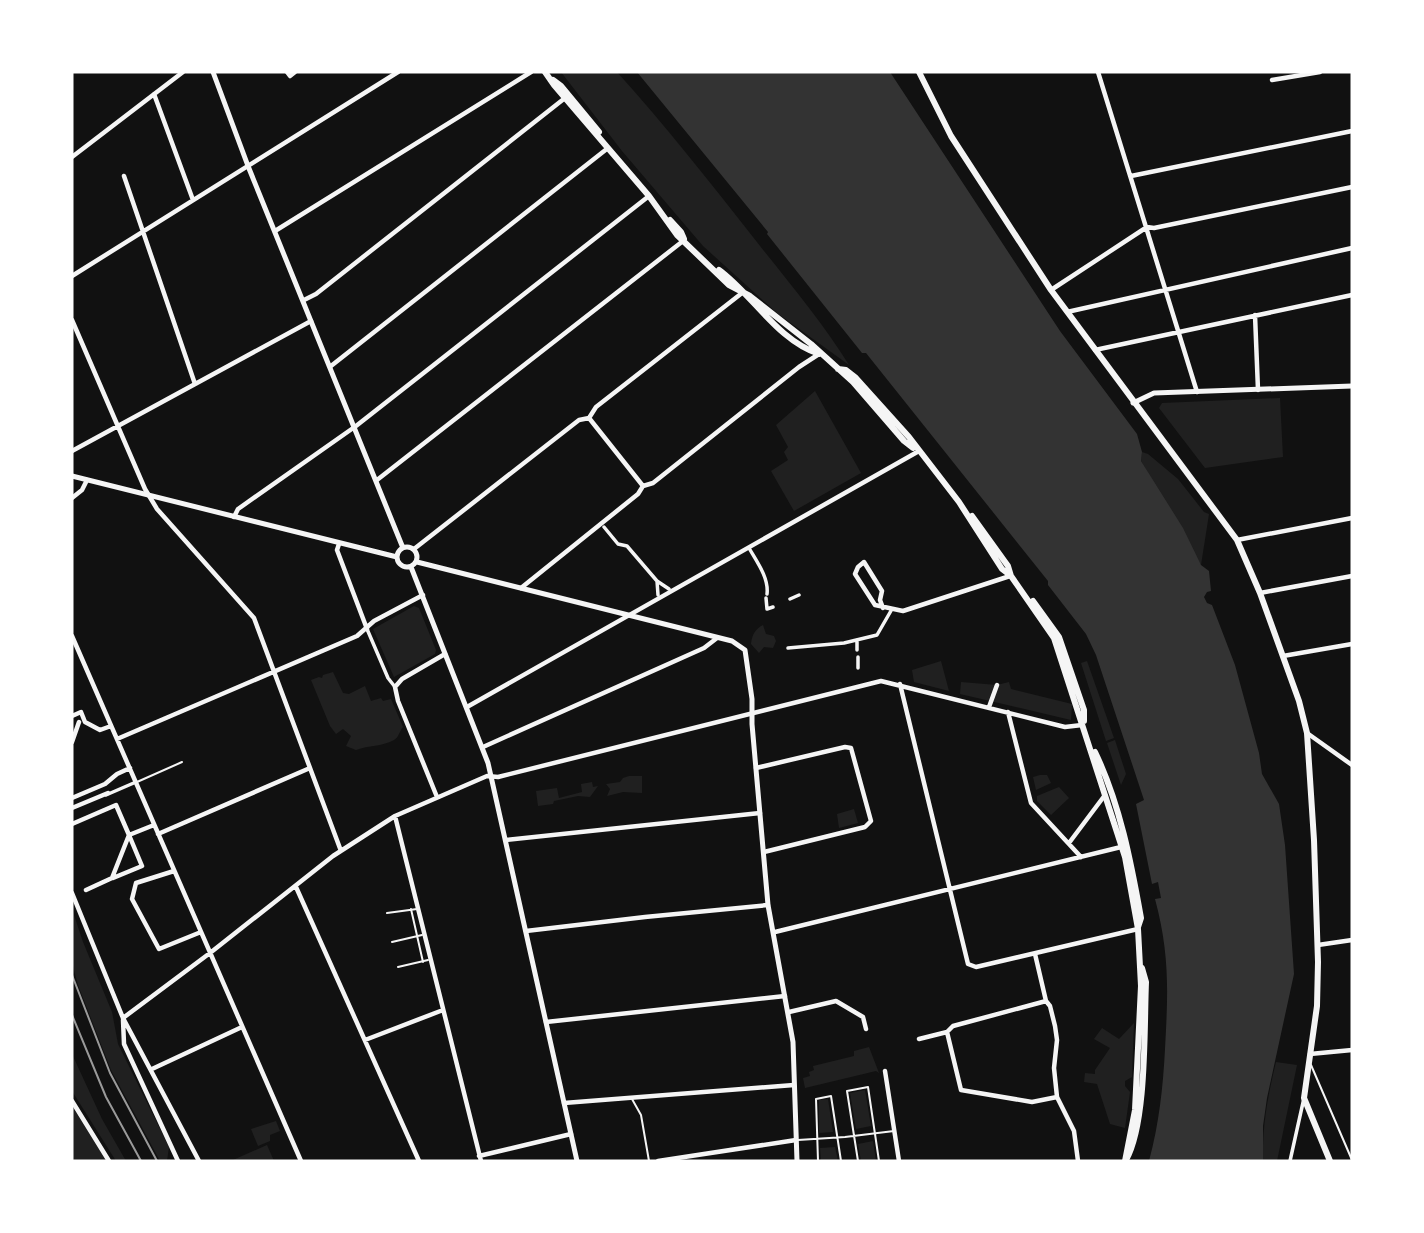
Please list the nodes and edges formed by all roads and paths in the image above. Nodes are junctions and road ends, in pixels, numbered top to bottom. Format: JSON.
{"nodes":[{"id":1,"x":183,"y":72,"type":"edge"},
{"id":2,"x":213,"y":72,"type":"edge"},
{"id":3,"x":287,"y":72,"type":"edge"},
{"id":4,"x":295,"y":72,"type":"edge"},
{"id":5,"x":398,"y":72,"type":"edge"},
{"id":6,"x":531,"y":72,"type":"edge"},
{"id":7,"x":545,"y":72,"type":"edge"},
{"id":8,"x":919,"y":72,"type":"edge"},
{"id":9,"x":1098,"y":72,"type":"edge"},
{"id":10,"x":1320,"y":72,"type":"edge"},
{"id":11,"x":551,"y":78,"type":"junction"},
{"id":12,"x":1272,"y":80,"type":"dead end"},
{"id":13,"x":154,"y":94,"type":"junction"},
{"id":14,"x":565,"y":98,"type":"junction"},
{"id":15,"x":1352,"y":131,"type":"edge"},
{"id":16,"x":602,"y":140,"type":"junction"},
{"id":17,"x":609,"y":148,"type":"junction"},
{"id":18,"x":72,"y":157,"type":"edge"},
{"id":19,"x":248,"y":166,"type":"junction"},
{"id":20,"x":124,"y":176,"type":"dead end"},
{"id":21,"x":1132,"y":176,"type":"junction"},
{"id":22,"x":1352,"y":187,"type":"edge"},
{"id":23,"x":649,"y":196,"type":"junction"},
{"id":24,"x":193,"y":200,"type":"junction"},
{"id":25,"x":1147,"y":227,"type":"junction"},
{"id":26,"x":275,"y":231,"type":"junction"},
{"id":27,"x":144,"y":232,"type":"junction"},
{"id":28,"x":684,"y":241,"type":"junction"},
{"id":29,"x":1352,"y":248,"type":"edge"},
{"id":30,"x":72,"y":276,"type":"edge"},
{"id":31,"x":1051,"y":289,"type":"junction"},
{"id":32,"x":1167,"y":290,"type":"junction"},
{"id":33,"x":743,"y":292,"type":"junction"},
{"id":34,"x":1352,"y":295,"type":"edge"},
{"id":35,"x":304,"y":300,"type":"junction"},
{"id":36,"x":1067,"y":312,"type":"junction"},
{"id":37,"x":1255,"y":315,"type":"junction"},
{"id":38,"x":72,"y":320,"type":"edge"},
{"id":39,"x":312,"y":321,"type":"junction"},
{"id":40,"x":1180,"y":331,"type":"junction"},
{"id":41,"x":1095,"y":351,"type":"junction"},
{"id":42,"x":819,"y":354,"type":"junction"},
{"id":43,"x":331,"y":366,"type":"junction"},
{"id":44,"x":195,"y":384,"type":"junction"},
{"id":45,"x":1352,"y":386,"type":"edge"},
{"id":46,"x":1258,"y":390,"type":"junction"},
{"id":47,"x":1197,"y":392,"type":"junction"},
{"id":48,"x":1133,"y":402,"type":"junction"},
{"id":49,"x":589,"y":418,"type":"junction"},
{"id":50,"x":356,"y":426,"type":"junction"},
{"id":51,"x":118,"y":427,"type":"junction"},
{"id":52,"x":72,"y":451,"type":"edge"},
{"id":53,"x":919,"y":451,"type":"junction"},
{"id":54,"x":72,"y":475,"type":"edge"},
{"id":55,"x":87,"y":480,"type":"junction"},
{"id":56,"x":377,"y":480,"type":"junction"},
{"id":57,"x":643,"y":486,"type":"junction"},
{"id":58,"x":149,"y":496,"type":"junction"},
{"id":59,"x":72,"y":498,"type":"edge"},
{"id":60,"x":234,"y":517,"type":"junction"},
{"id":61,"x":1352,"y":518,"type":"edge"},
{"id":62,"x":604,"y":527,"type":"dead end"},
{"id":63,"x":1237,"y":540,"type":"junction"},
{"id":64,"x":339,"y":544,"type":"junction"},
{"id":65,"x":404,"y":548,"type":"junction"},
{"id":66,"x":749,"y":548,"type":"junction"},
{"id":67,"x":414,"y":549,"type":"junction"},
{"id":68,"x":397,"y":557,"type":"junction"},
{"id":69,"x":414,"y":564,"type":"junction"},
{"id":70,"x":1011,"y":576,"type":"junction"},
{"id":71,"x":1352,"y":576,"type":"edge"},
{"id":72,"x":657,"y":581,"type":"junction"},
{"id":73,"x":521,"y":588,"type":"junction"},
{"id":74,"x":669,"y":589,"type":"dead end"},
{"id":75,"x":1260,"y":593,"type":"junction"},
{"id":76,"x":423,"y":595,"type":"junction"},
{"id":77,"x":658,"y":595,"type":"dead end"},
{"id":78,"x":799,"y":595,"type":"dead end"},
{"id":79,"x":790,"y":599,"type":"dead end"},
{"id":80,"x":772,"y":607,"type":"dead end"},
{"id":81,"x":883,"y":608,"type":"junction"},
{"id":82,"x":892,"y":609,"type":"junction"},
{"id":83,"x":628,"y":617,"type":"junction"},
{"id":84,"x":367,"y":629,"type":"junction"},
{"id":85,"x":72,"y":636,"type":"edge"},
{"id":86,"x":717,"y":638,"type":"junction"},
{"id":87,"x":857,"y":639,"type":"junction"},
{"id":88,"x":1352,"y":644,"type":"edge"},
{"id":89,"x":788,"y":648,"type":"dead end"},
{"id":90,"x":857,"y":650,"type":"dead end"},
{"id":91,"x":445,"y":654,"type":"junction"},
{"id":92,"x":1283,"y":656,"type":"junction"},
{"id":93,"x":858,"y":657,"type":"dead end"},
{"id":94,"x":858,"y":667,"type":"dead end"},
{"id":95,"x":273,"y":670,"type":"junction"},
{"id":96,"x":901,"y":684,"type":"junction"},
{"id":97,"x":997,"y":685,"type":"dead end"},
{"id":98,"x":395,"y":687,"type":"junction"},
{"id":99,"x":467,"y":707,"type":"junction"},
{"id":100,"x":989,"y":707,"type":"junction"},
{"id":101,"x":1008,"y":712,"type":"junction"},
{"id":102,"x":752,"y":713,"type":"junction"},
{"id":103,"x":72,"y":716,"type":"edge"},
{"id":104,"x":81,"y":721,"type":"junction"},
{"id":105,"x":1084,"y":724,"type":"junction"},
{"id":106,"x":72,"y":725,"type":"edge"},
{"id":107,"x":111,"y":726,"type":"junction"},
{"id":108,"x":1307,"y":733,"type":"junction"},
{"id":109,"x":1087,"y":736,"type":"junction"},
{"id":110,"x":117,"y":739,"type":"junction"},
{"id":111,"x":72,"y":742,"type":"edge"},
{"id":112,"x":483,"y":747,"type":"junction"},
{"id":113,"x":182,"y":762,"type":"dead end"},
{"id":114,"x":1352,"y":765,"type":"edge"},
{"id":115,"x":130,"y":768,"type":"junction"},
{"id":116,"x":310,"y":768,"type":"junction"},
{"id":117,"x":756,"y":768,"type":"junction"},
{"id":118,"x":492,"y":776,"type":"junction"},
{"id":119,"x":136,"y":782,"type":"junction"},
{"id":120,"x":108,"y":793,"type":"dead end"},
{"id":121,"x":1105,"y":794,"type":"junction"},
{"id":122,"x":437,"y":797,"type":"junction"},
{"id":123,"x":72,"y":798,"type":"edge"},
{"id":124,"x":72,"y":809,"type":"edge"},
{"id":125,"x":760,"y":813,"type":"junction"},
{"id":126,"x":395,"y":816,"type":"junction"},
{"id":127,"x":72,"y":824,"type":"edge"},
{"id":128,"x":153,"y":825,"type":"junction"},
{"id":129,"x":158,"y":834,"type":"junction"},
{"id":130,"x":129,"y":835,"type":"junction"},
{"id":131,"x":506,"y":840,"type":"junction"},
{"id":132,"x":1069,"y":843,"type":"junction"},
{"id":133,"x":1122,"y":846,"type":"junction"},
{"id":134,"x":341,"y":851,"type":"junction"},
{"id":135,"x":764,"y":852,"type":"junction"},
{"id":136,"x":1081,"y":856,"type":"junction"},
{"id":137,"x":174,"y":871,"type":"junction"},
{"id":138,"x":112,"y":878,"type":"junction"},
{"id":139,"x":296,"y":887,"type":"junction"},
{"id":140,"x":949,"y":889,"type":"junction"},
{"id":141,"x":86,"y":890,"type":"dead end"},
{"id":142,"x":72,"y":893,"type":"edge"},
{"id":143,"x":768,"y":905,"type":"junction"},
{"id":144,"x":411,"y":909,"type":"junction"},
{"id":145,"x":418,"y":909,"type":"junction"},
{"id":146,"x":387,"y":913,"type":"dead end"},
{"id":147,"x":1138,"y":929,"type":"junction"},
{"id":148,"x":526,"y":931,"type":"junction"},
{"id":149,"x":201,"y":932,"type":"junction"},
{"id":150,"x":775,"y":932,"type":"junction"},
{"id":151,"x":425,"y":935,"type":"junction"},
{"id":152,"x":417,"y":936,"type":"junction"},
{"id":153,"x":1352,"y":940,"type":"edge"},
{"id":154,"x":392,"y":942,"type":"dead end"},
{"id":155,"x":1318,"y":945,"type":"junction"},
{"id":156,"x":210,"y":953,"type":"junction"},
{"id":157,"x":1035,"y":953,"type":"junction"},
{"id":158,"x":431,"y":960,"type":"junction"},
{"id":159,"x":423,"y":962,"type":"junction"},
{"id":160,"x":398,"y":967,"type":"dead end"},
{"id":161,"x":785,"y":996,"type":"junction"},
{"id":162,"x":1046,"y":1001,"type":"junction"},
{"id":163,"x":443,"y":1010,"type":"junction"},
{"id":164,"x":789,"y":1012,"type":"junction"},
{"id":165,"x":123,"y":1018,"type":"junction"},
{"id":166,"x":547,"y":1022,"type":"junction"},
{"id":167,"x":242,"y":1027,"type":"junction"},
{"id":168,"x":866,"y":1029,"type":"dead end"},
{"id":169,"x":947,"y":1032,"type":"junction"},
{"id":170,"x":919,"y":1039,"type":"dead end"},
{"id":171,"x":365,"y":1040,"type":"junction"},
{"id":172,"x":1352,"y":1050,"type":"edge"},
{"id":173,"x":1309,"y":1058,"type":"junction"},
{"id":174,"x":152,"y":1069,"type":"junction"},
{"id":175,"x":885,"y":1071,"type":"dead end"},
{"id":176,"x":794,"y":1085,"type":"junction"},
{"id":177,"x":1057,"y":1097,"type":"junction"},
{"id":178,"x":632,"y":1098,"type":"junction"},
{"id":179,"x":1304,"y":1098,"type":"junction"},
{"id":180,"x":72,"y":1101,"type":"edge"},
{"id":181,"x":564,"y":1103,"type":"junction"},
{"id":182,"x":895,"y":1131,"type":"junction"},
{"id":183,"x":875,"y":1133,"type":"junction"},
{"id":184,"x":570,"y":1134,"type":"junction"},
{"id":185,"x":855,"y":1136,"type":"junction"},
{"id":186,"x":838,"y":1138,"type":"junction"},
{"id":187,"x":817,"y":1139,"type":"junction"},
{"id":188,"x":796,"y":1140,"type":"junction"},
{"id":189,"x":480,"y":1158,"type":"edge"},
{"id":190,"x":1352,"y":1160,"type":"edge"},
{"id":191,"x":109,"y":1161,"type":"edge"},
{"id":192,"x":178,"y":1161,"type":"edge"},
{"id":193,"x":199,"y":1161,"type":"edge"},
{"id":194,"x":301,"y":1161,"type":"edge"},
{"id":195,"x":419,"y":1161,"type":"edge"},
{"id":196,"x":577,"y":1161,"type":"edge"},
{"id":197,"x":649,"y":1161,"type":"edge"},
{"id":198,"x":658,"y":1161,"type":"edge"},
{"id":199,"x":797,"y":1161,"type":"edge"},
{"id":200,"x":818,"y":1161,"type":"edge"},
{"id":201,"x":841,"y":1161,"type":"edge"},
{"id":202,"x":858,"y":1161,"type":"edge"},
{"id":203,"x":879,"y":1161,"type":"edge"},
{"id":204,"x":899,"y":1161,"type":"edge"},
{"id":205,"x":1078,"y":1161,"type":"edge"},
{"id":206,"x":1125,"y":1161,"type":"edge"},
{"id":207,"x":1290,"y":1161,"type":"edge"},
{"id":208,"x":1330,"y":1161,"type":"edge"}],
"edges":[{"from":1,"to":13,"type":"street"},
{"from":2,"to":19,"type":"street"},
{"from":3,"to":4,"type":"street"},
{"from":5,"to":19,"type":"street"},
{"from":6,"to":26,"type":"street"},
{"from":7,"to":11,"type":"main road"},
{"from":8,"to":31,"type":"main road"},
{"from":9,"to":21,"type":"street"},
{"from":10,"to":12,"type":"street"},
{"from":11,"to":14,"type":"main road"},
{"from":11,"to":16,"type":"main road"},
{"from":13,"to":18,"type":"street"},
{"from":13,"to":24,"type":"street"},
{"from":14,"to":16,"type":"main road"},
{"from":14,"to":35,"type":"street"},
{"from":15,"to":21,"type":"street"},
{"from":16,"to":17,"type":"main road"},
{"from":17,"to":23,"type":"main road"},
{"from":17,"to":43,"type":"street"},
{"from":19,"to":24,"type":"street"},
{"from":19,"to":26,"type":"street"},
{"from":20,"to":27,"type":"street"},
{"from":21,"to":25,"type":"street"},
{"from":22,"to":25,"type":"street"},
{"from":23,"to":28,"type":"main road"},
{"from":23,"to":50,"type":"street"},
{"from":24,"to":27,"type":"street"},
{"from":25,"to":31,"type":"street"},
{"from":25,"to":32,"type":"street"},
{"from":26,"to":35,"type":"street"},
{"from":27,"to":30,"type":"street"},
{"from":27,"to":44,"type":"street"},
{"from":28,"to":33,"type":"main road"},
{"from":28,"to":56,"type":"street"},
{"from":29,"to":32,"type":"street"},
{"from":31,"to":36,"type":"main road"},
{"from":32,"to":36,"type":"street"},
{"from":32,"to":40,"type":"street"},
{"from":33,"to":42,"type":"main road"},
{"from":33,"to":49,"type":"street"},
{"from":34,"to":37,"type":"street"},
{"from":35,"to":39,"type":"street"},
{"from":36,"to":41,"type":"main road"},
{"from":37,"to":40,"type":"street"},
{"from":37,"to":46,"type":"street"},
{"from":38,"to":51,"type":"street"},
{"from":39,"to":43,"type":"street"},
{"from":39,"to":44,"type":"street"},
{"from":40,"to":41,"type":"street"},
{"from":40,"to":47,"type":"street"},
{"from":41,"to":48,"type":"main road"},
{"from":42,"to":53,"type":"main road"},
{"from":42,"to":57,"type":"street"},
{"from":43,"to":50,"type":"street"},
{"from":44,"to":51,"type":"street"},
{"from":45,"to":46,"type":"street"},
{"from":46,"to":47,"type":"street"},
{"from":47,"to":48,"type":"street"},
{"from":48,"to":63,"type":"main road"},
{"from":49,"to":57,"type":"street"},
{"from":49,"to":67,"type":"street"},
{"from":50,"to":56,"type":"street"},
{"from":50,"to":60,"type":"street"},
{"from":51,"to":52,"type":"street"},
{"from":51,"to":58,"type":"street"},
{"from":53,"to":66,"type":"street"},
{"from":53,"to":70,"type":"main road"},
{"from":54,"to":55,"type":"street"},
{"from":55,"to":58,"type":"street"},
{"from":55,"to":59,"type":"street"},
{"from":56,"to":65,"type":"street"},
{"from":57,"to":73,"type":"street"},
{"from":58,"to":60,"type":"street"},
{"from":58,"to":95,"type":"street"},
{"from":60,"to":64,"type":"street"},
{"from":61,"to":63,"type":"street"},
{"from":62,"to":72,"type":"street"},
{"from":63,"to":75,"type":"main road"},
{"from":64,"to":68,"type":"street"},
{"from":64,"to":84,"type":"street"},
{"from":65,"to":67,"type":"street"},
{"from":65,"to":68,"type":"street"},
{"from":66,"to":80,"type":"street"},
{"from":66,"to":83,"type":"street"},
{"from":67,"to":69,"type":"street"},
{"from":68,"to":69,"type":"street"},
{"from":69,"to":73,"type":"street"},
{"from":69,"to":76,"type":"street"},
{"from":70,"to":82,"type":"street"},
{"from":70,"to":105,"type":"main road"},
{"from":71,"to":75,"type":"street"},
{"from":72,"to":74,"type":"street"},
{"from":72,"to":77,"type":"street"},
{"from":73,"to":83,"type":"street"},
{"from":75,"to":92,"type":"main road"},
{"from":76,"to":84,"type":"street"},
{"from":76,"to":91,"type":"street"},
{"from":78,"to":79,"type":"street"},
{"from":81,"to":81,"type":"street"},
{"from":81,"to":82,"type":"street"},
{"from":82,"to":87,"type":"street"},
{"from":83,"to":86,"type":"street"},
{"from":83,"to":99,"type":"street"},
{"from":84,"to":95,"type":"street"},
{"from":84,"to":98,"type":"street"},
{"from":85,"to":107,"type":"street"},
{"from":86,"to":102,"type":"street"},
{"from":86,"to":112,"type":"street"},
{"from":87,"to":89,"type":"street"},
{"from":87,"to":90,"type":"street"},
{"from":88,"to":92,"type":"street"},
{"from":91,"to":98,"type":"street"},
{"from":91,"to":99,"type":"street"},
{"from":92,"to":108,"type":"main road"},
{"from":93,"to":94,"type":"street"},
{"from":95,"to":110,"type":"street"},
{"from":95,"to":116,"type":"street"},
{"from":96,"to":100,"type":"street"},
{"from":96,"to":102,"type":"street"},
{"from":96,"to":140,"type":"street"},
{"from":97,"to":100,"type":"street"},
{"from":98,"to":122,"type":"street"},
{"from":99,"to":112,"type":"street"},
{"from":100,"to":101,"type":"street"},
{"from":101,"to":105,"type":"street"},
{"from":101,"to":132,"type":"street"},
{"from":102,"to":117,"type":"street"},
{"from":102,"to":118,"type":"street"},
{"from":103,"to":104,"type":"street"},
{"from":104,"to":106,"type":"street"},
{"from":104,"to":107,"type":"street"},
{"from":104,"to":111,"type":"street"},
{"from":105,"to":109,"type":"main road"},
{"from":107,"to":110,"type":"street"},
{"from":108,"to":114,"type":"street"},
{"from":108,"to":155,"type":"main road"},
{"from":109,"to":121,"type":"main road"},
{"from":109,"to":147,"type":"main road"},
{"from":110,"to":115,"type":"street"},
{"from":112,"to":118,"type":"street"},
{"from":113,"to":119,"type":"lane"},
{"from":115,"to":119,"type":"street"},
{"from":115,"to":123,"type":"street"},
{"from":116,"to":129,"type":"street"},
{"from":116,"to":134,"type":"street"},
{"from":117,"to":125,"type":"street"},
{"from":117,"to":135,"type":"street"},
{"from":118,"to":122,"type":"street"},
{"from":118,"to":131,"type":"street"},
{"from":119,"to":124,"type":"street"},
{"from":119,"to":128,"type":"street"},
{"from":120,"to":124,"type":"street"},
{"from":121,"to":132,"type":"street"},
{"from":121,"to":133,"type":"main road"},
{"from":122,"to":126,"type":"street"},
{"from":125,"to":131,"type":"street"},
{"from":125,"to":135,"type":"street"},
{"from":126,"to":134,"type":"street"},
{"from":126,"to":145,"type":"street"},
{"from":127,"to":130,"type":"street"},
{"from":128,"to":129,"type":"street"},
{"from":128,"to":130,"type":"street"},
{"from":129,"to":137,"type":"street"},
{"from":130,"to":138,"type":"street"},
{"from":130,"to":138,"type":"street"},
{"from":131,"to":148,"type":"street"},
{"from":132,"to":136,"type":"street"},
{"from":133,"to":136,"type":"street"},
{"from":133,"to":147,"type":"main road"},
{"from":134,"to":139,"type":"street"},
{"from":135,"to":143,"type":"street"},
{"from":136,"to":140,"type":"street"},
{"from":137,"to":149,"type":"street"},
{"from":137,"to":149,"type":"street"},
{"from":138,"to":141,"type":"street"},
{"from":139,"to":156,"type":"street"},
{"from":139,"to":171,"type":"street"},
{"from":140,"to":150,"type":"street"},
{"from":140,"to":157,"type":"street"},
{"from":142,"to":165,"type":"street"},
{"from":143,"to":148,"type":"street"},
{"from":143,"to":150,"type":"street"},
{"from":144,"to":145,"type":"lane"},
{"from":144,"to":146,"type":"lane"},
{"from":144,"to":152,"type":"lane"},
{"from":145,"to":151,"type":"street"},
{"from":147,"to":157,"type":"street"},
{"from":147,"to":206,"type":"main road"},
{"from":148,"to":166,"type":"street"},
{"from":149,"to":156,"type":"street"},
{"from":150,"to":161,"type":"street"},
{"from":151,"to":152,"type":"lane"},
{"from":151,"to":158,"type":"street"},
{"from":152,"to":154,"type":"lane"},
{"from":152,"to":159,"type":"lane"},
{"from":153,"to":155,"type":"street"},
{"from":155,"to":173,"type":"main road"},
{"from":156,"to":165,"type":"street"},
{"from":156,"to":167,"type":"street"},
{"from":157,"to":162,"type":"street"},
{"from":158,"to":159,"type":"lane"},
{"from":158,"to":163,"type":"street"},
{"from":159,"to":160,"type":"lane"},
{"from":161,"to":164,"type":"street"},
{"from":161,"to":166,"type":"street"},
{"from":162,"to":169,"type":"street"},
{"from":162,"to":177,"type":"street"},
{"from":163,"to":171,"type":"street"},
{"from":163,"to":189,"type":"street"},
{"from":164,"to":168,"type":"street"},
{"from":164,"to":176,"type":"street"},
{"from":165,"to":174,"type":"street"},
{"from":165,"to":192,"type":"street"},
{"from":166,"to":181,"type":"street"},
{"from":167,"to":174,"type":"street"},
{"from":167,"to":194,"type":"street"},
{"from":169,"to":170,"type":"street"},
{"from":169,"to":177,"type":"street"},
{"from":171,"to":195,"type":"street"},
{"from":172,"to":173,"type":"street"},
{"from":173,"to":179,"type":"main road"},
{"from":173,"to":190,"type":"lane"},
{"from":174,"to":193,"type":"street"},
{"from":175,"to":182,"type":"street"},
{"from":176,"to":178,"type":"street"},
{"from":176,"to":188,"type":"street"},
{"from":177,"to":205,"type":"street"},
{"from":178,"to":181,"type":"street"},
{"from":178,"to":197,"type":"lane"},
{"from":179,"to":207,"type":"street"},
{"from":179,"to":208,"type":"main road"},
{"from":180,"to":191,"type":"street"},
{"from":181,"to":184,"type":"street"},
{"from":182,"to":183,"type":"lane"},
{"from":182,"to":204,"type":"street"},
{"from":183,"to":185,"type":"lane"},
{"from":183,"to":185,"type":"lane"},
{"from":183,"to":203,"type":"lane"},
{"from":184,"to":189,"type":"street"},
{"from":184,"to":196,"type":"street"},
{"from":185,"to":186,"type":"lane"},
{"from":185,"to":202,"type":"lane"},
{"from":186,"to":187,"type":"lane"},
{"from":186,"to":187,"type":"lane"},
{"from":186,"to":201,"type":"lane"},
{"from":187,"to":188,"type":"lane"},
{"from":187,"to":200,"type":"lane"},
{"from":188,"to":198,"type":"street"},
{"from":188,"to":199,"type":"street"}]}
